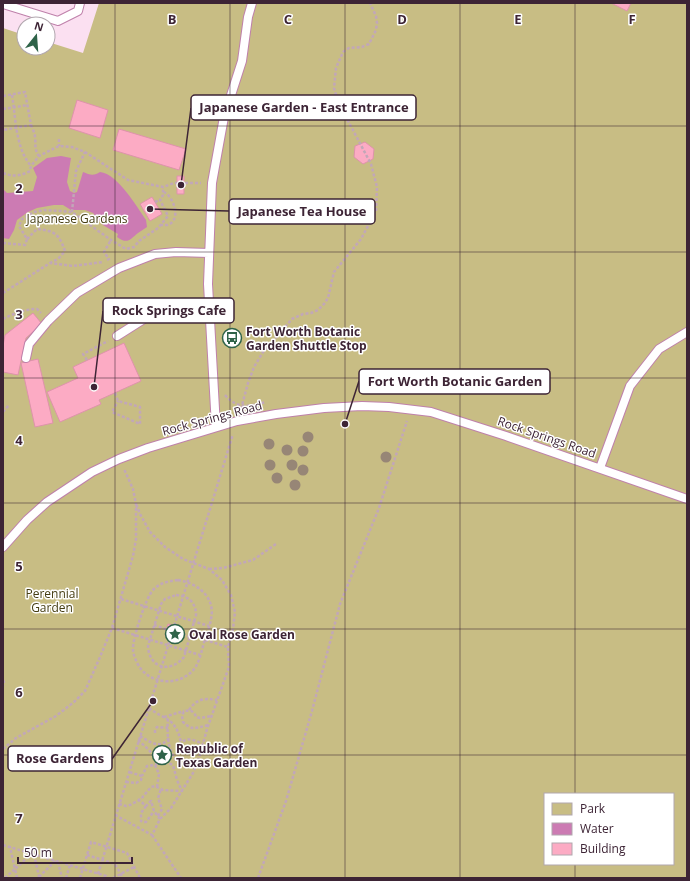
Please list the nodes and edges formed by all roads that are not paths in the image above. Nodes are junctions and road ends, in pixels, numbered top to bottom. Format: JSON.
{"nodes":[{"id":1,"x":80,"y":3,"type":"edge"},
{"id":2,"x":252,"y":3,"type":"edge"},
{"id":3,"x":3,"y":4,"type":"edge"},
{"id":4,"x":209,"y":253,"type":"junction"},
{"id":5,"x":209,"y":307,"type":"junction"},
{"id":6,"x":687,"y":332,"type":"edge"},
{"id":7,"x":117,"y":336,"type":"road end"},
{"id":8,"x":26,"y":358,"type":"dead end"},
{"id":9,"x":216,"y":427,"type":"junction"},
{"id":10,"x":600,"y":468,"type":"junction"},
{"id":11,"x":687,"y":499,"type":"edge"},
{"id":12,"x":3,"y":548,"type":"edge"}],
"edges":[{"from":1,"to":3,"type":"lane"},
{"from":2,"to":4,"type":"lane"},
{"from":4,"to":5,"type":"lane"},
{"from":4,"to":8,"type":"lane"},
{"from":5,"to":7,"type":"lane"},
{"from":5,"to":9,"type":"lane"},
{"from":6,"to":10,"type":"lane"},
{"from":9,"to":10,"type":"lane","name":"Rock Springs Road"},
{"from":9,"to":12,"type":"lane","name":"Rock Springs Road"},
{"from":10,"to":11,"type":"lane","name":"Rock Springs Road"}]}
